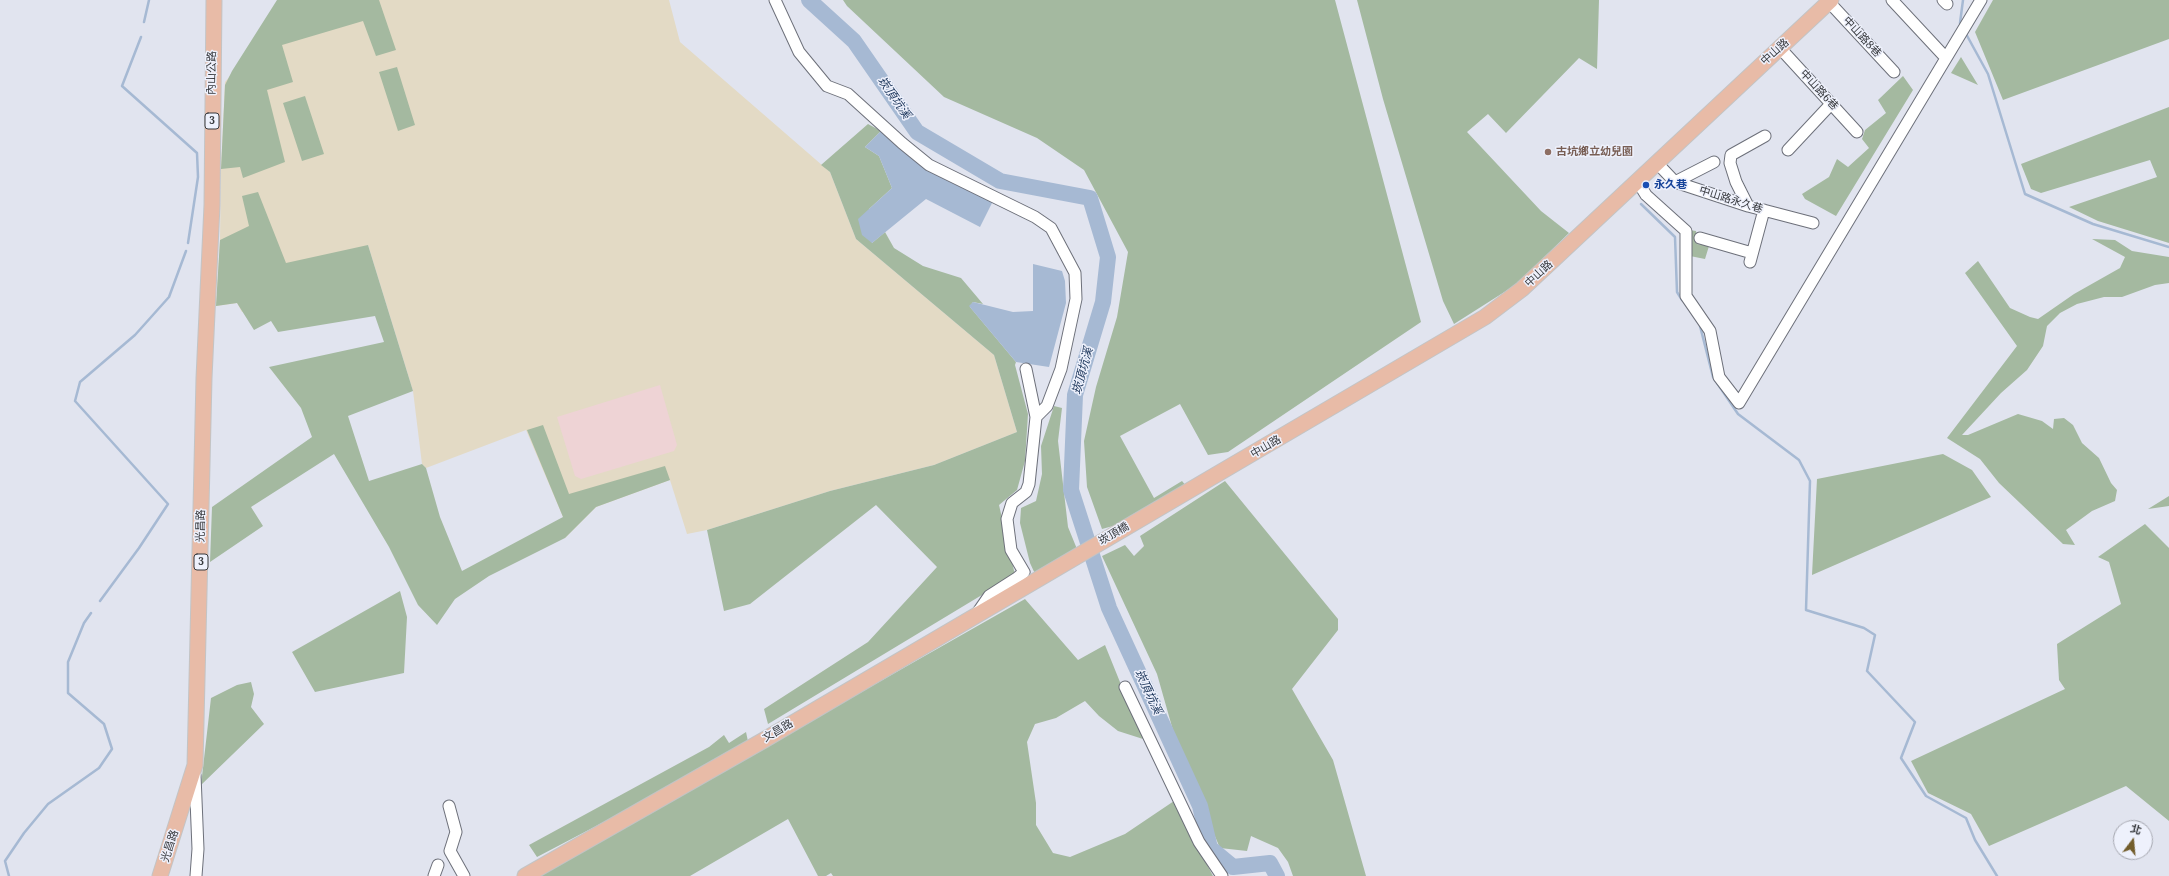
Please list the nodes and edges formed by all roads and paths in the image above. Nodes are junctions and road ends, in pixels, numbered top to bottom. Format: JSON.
{"nodes":[{"id":1,"x":214,"y":0,"type":"edge"},
{"id":2,"x":775,"y":0,"type":"edge"},
{"id":3,"x":1892,"y":0,"type":"edge"},
{"id":4,"x":1980,"y":0,"type":"edge"},
{"id":5,"x":1830,"y":1,"type":"edge"},
{"id":6,"x":1780,"y":48,"type":"junction"},
{"id":7,"x":1946,"y":58,"type":"junction"},
{"id":8,"x":1894,"y":72,"type":"dead end"},
{"id":9,"x":1831,"y":104,"type":"junction"},
{"id":10,"x":1858,"y":132,"type":"dead end"},
{"id":11,"x":1765,"y":136,"type":"dead end"},
{"id":12,"x":1788,"y":150,"type":"dead end"},
{"id":13,"x":1657,"y":162,"type":"junction"},
{"id":14,"x":1714,"y":162,"type":"dead end"},
{"id":15,"x":1638,"y":182,"type":"junction"},
{"id":16,"x":1675,"y":182,"type":"junction"},
{"id":17,"x":1748,"y":206,"type":"junction"},
{"id":18,"x":1764,"y":210,"type":"junction"},
{"id":19,"x":1813,"y":223,"type":"dead end"},
{"id":20,"x":1700,"y":238,"type":"dead end"},
{"id":21,"x":210,"y":243,"type":"joint"},
{"id":22,"x":1026,"y":369,"type":"dead end"},
{"id":23,"x":1036,"y":417,"type":"junction"},
{"id":24,"x":1200,"y":485,"type":"joint"},
{"id":25,"x":1029,"y":583,"type":"joint"},
{"id":26,"x":978,"y":613,"type":"junction"},
{"id":27,"x":1126,"y":687,"type":"dead end"},
{"id":28,"x":194,"y":765,"type":"junction"},
{"id":29,"x":449,"y":806,"type":"dead end"},
{"id":30,"x":438,"y":865,"type":"dead end"},
{"id":31,"x":160,"y":876,"type":"edge"},
{"id":32,"x":196,"y":876,"type":"edge"},
{"id":33,"x":434,"y":876,"type":"edge"},
{"id":34,"x":464,"y":876,"type":"edge"},
{"id":35,"x":525,"y":876,"type":"edge"},
{"id":36,"x":1222,"y":876,"type":"edge"}],
"edges":[{"from":1,"to":21,"type":"main road","name":"內山公路","number":"3"},
{"from":2,"to":23,"type":"street"},
{"from":3,"to":7,"type":"street"},
{"from":4,"to":7,"type":"street"},
{"from":5,"to":6,"type":"main road","name":"中山路"},
{"from":5,"to":8,"type":"street","name":"中山路8巷"},
{"from":6,"to":9,"type":"street","name":"中山路6巷"},
{"from":6,"to":13,"type":"main road","name":"中山路"},
{"from":7,"to":15,"type":"street"},
{"from":9,"to":10,"type":"street","name":"中山路6巷"},
{"from":9,"to":12,"type":"street"},
{"from":11,"to":17,"type":"street"},
{"from":13,"to":15,"type":"main road","name":"中山路"},
{"from":13,"to":16,"type":"street","name":"中山路永久巷"},
{"from":14,"to":16,"type":"street"},
{"from":15,"to":24,"type":"main road","name":"中山路"},
{"from":16,"to":17,"type":"street","name":"中山路永久巷"},
{"from":17,"to":18,"type":"street","name":"中山路永久巷"},
{"from":18,"to":19,"type":"street","name":"中山路永久巷"},
{"from":18,"to":20,"type":"street"},
{"from":21,"to":28,"type":"main road","name":"光昌路","number":"3"},
{"from":22,"to":23,"type":"street"},
{"from":23,"to":26,"type":"street"},
{"from":24,"to":25,"type":"main road","name":"崁頂橋"},
{"from":25,"to":26,"type":"main road","name":"文昌路"},
{"from":26,"to":35,"type":"main road","name":"文昌路"},
{"from":27,"to":36,"type":"street"},
{"from":28,"to":31,"type":"main road","name":"光昌路","number":"3"},
{"from":28,"to":32,"type":"street"},
{"from":29,"to":34,"type":"street"},
{"from":30,"to":33,"type":"street"}]}
